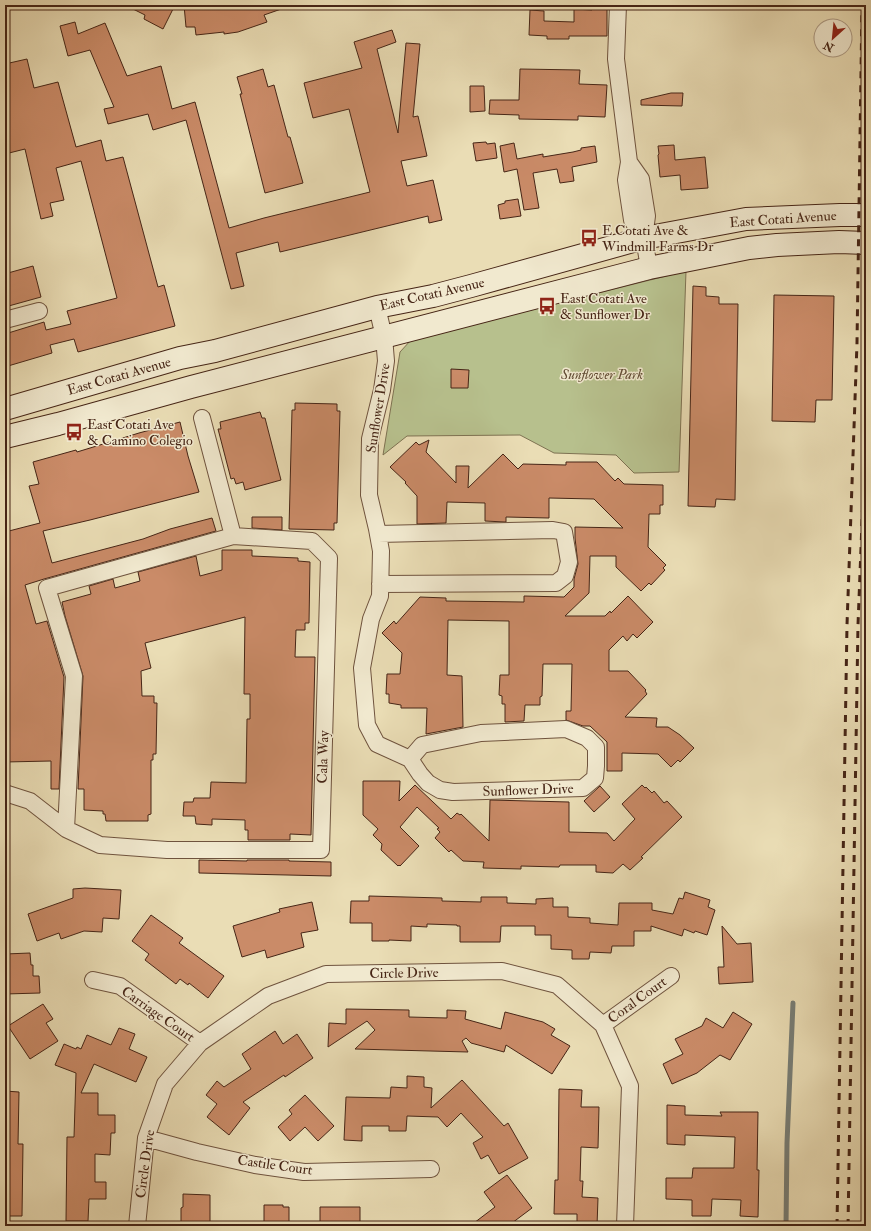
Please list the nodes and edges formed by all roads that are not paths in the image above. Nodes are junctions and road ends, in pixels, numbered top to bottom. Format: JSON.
{"nodes":[{"id":1,"x":618,"y":5,"type":"edge"},
{"id":2,"x":866,"y":215,"type":"edge"},
{"id":3,"x":644,"y":238,"type":"junction"},
{"id":4,"x":866,"y":243,"type":"edge"},
{"id":5,"x":649,"y":268,"type":"junction"},
{"id":6,"x":377,"y":307,"type":"junction"},
{"id":7,"x":39,"y":311,"type":"dead end"},
{"id":8,"x":5,"y":320,"type":"edge"},
{"id":9,"x":384,"y":337,"type":"junction"},
{"id":10,"x":5,"y":409,"type":"edge"},
{"id":11,"x":202,"y":418,"type":"dead end"},
{"id":12,"x":5,"y":436,"type":"edge"},
{"id":13,"x":378,"y":534,"type":"junction"},
{"id":14,"x":232,"y":536,"type":"junction"},
{"id":15,"x":380,"y":584,"type":"junction"},
{"id":16,"x":410,"y":759,"type":"junction"},
{"id":17,"x":5,"y":793,"type":"edge"},
{"id":18,"x":66,"y":829,"type":"junction"},
{"id":19,"x":671,"y":976,"type":"dead end"},
{"id":20,"x":92,"y":980,"type":"dead end"},
{"id":21,"x":603,"y":1025,"type":"junction"},
{"id":22,"x":200,"y":1043,"type":"junction"},
{"id":23,"x":146,"y":1138,"type":"junction"},
{"id":24,"x":431,"y":1169,"type":"dead end"},
{"id":25,"x":137,"y":1226,"type":"edge"},
{"id":26,"x":625,"y":1226,"type":"edge"}],
"edges":[{"from":1,"to":3,"type":"street"},
{"from":2,"to":3,"type":"main road","name":"East Cotati Avenue"},
{"from":3,"to":5,"type":"street"},
{"from":3,"to":6,"type":"main road","name":"East Cotati Avenue"},
{"from":4,"to":5,"type":"main road","name":"East Cotati Avenue"},
{"from":5,"to":9,"type":"main road","name":"East Cotati Avenue"},
{"from":6,"to":9,"type":"street","name":"Sunflower Drive"},
{"from":6,"to":10,"type":"main road","name":"East Cotati Avenue"},
{"from":7,"to":8,"type":"street"},
{"from":9,"to":12,"type":"main road","name":"East Cotati Avenue"},
{"from":9,"to":13,"type":"street","name":"Sunflower Drive"},
{"from":11,"to":14,"type":"street"},
{"from":13,"to":15,"type":"street","name":"Sunflower Drive"},
{"from":13,"to":15,"type":"street"},
{"from":14,"to":18,"type":"street"},
{"from":14,"to":18,"type":"street","name":"Cala Way"},
{"from":15,"to":16,"type":"street","name":"Sunflower Drive"},
{"from":16,"to":16,"type":"street","name":"Sunflower Drive"},
{"from":17,"to":18,"type":"street","name":"Cala Way"},
{"from":19,"to":21,"type":"street","name":"Coral Court"},
{"from":20,"to":22,"type":"street","name":"Carriage Court"},
{"from":21,"to":22,"type":"street","name":"Circle Drive"},
{"from":21,"to":26,"type":"street","name":"Circle Drive"},
{"from":22,"to":23,"type":"street","name":"Circle Drive"},
{"from":23,"to":24,"type":"street","name":"Castile Court"},
{"from":23,"to":25,"type":"street","name":"Circle Drive"}]}
